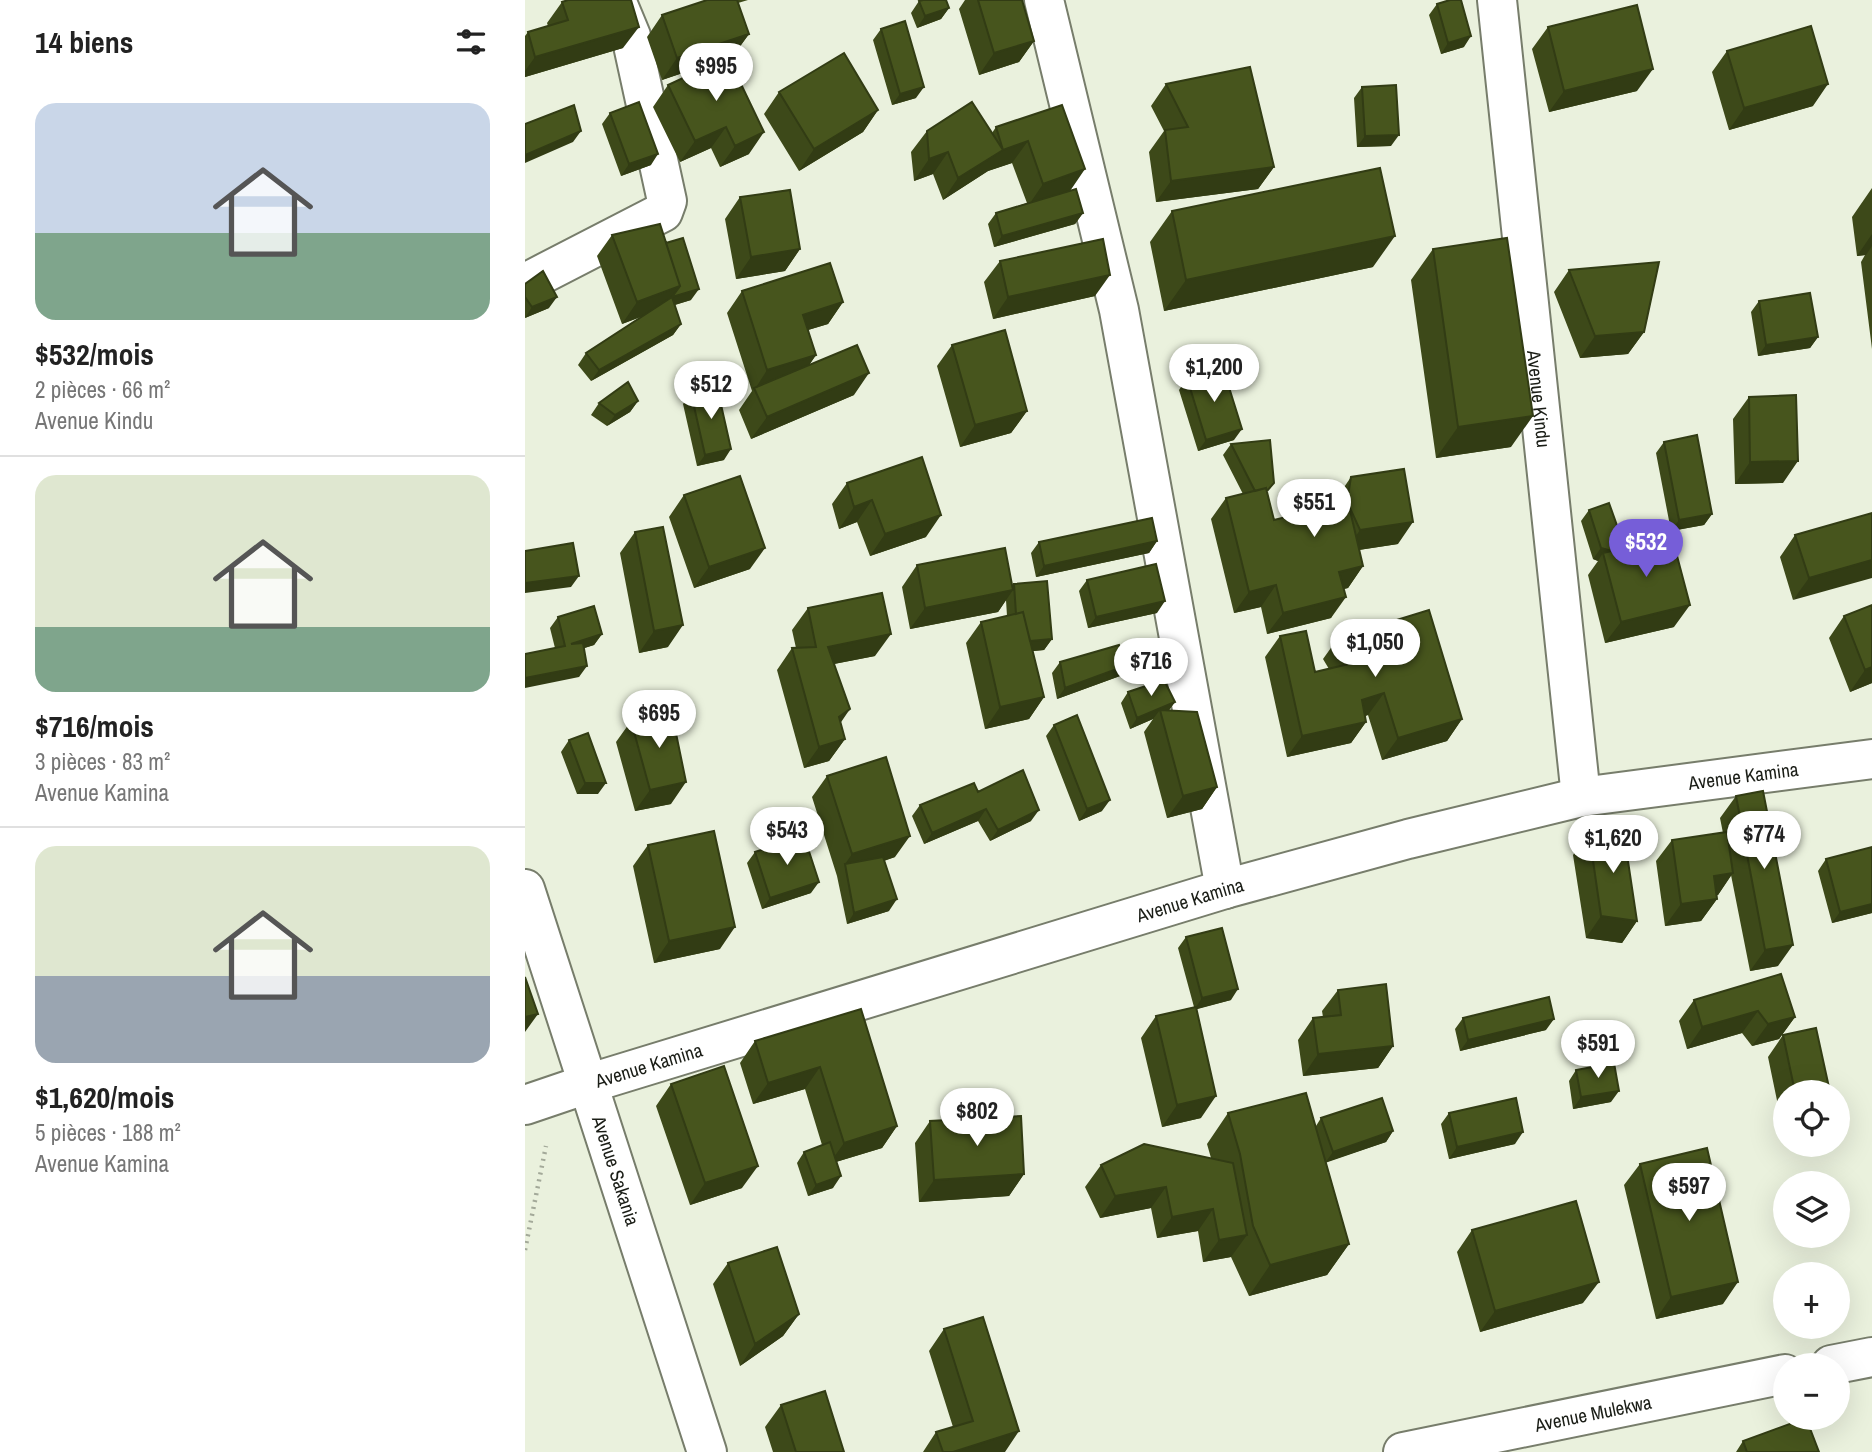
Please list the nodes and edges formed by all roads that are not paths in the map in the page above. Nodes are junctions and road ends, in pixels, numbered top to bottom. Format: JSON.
{"nodes":[{"id":1,"x":616,"y":0,"type":"edge"},
{"id":2,"x":1044,"y":0,"type":"edge"},
{"id":3,"x":1497,"y":0,"type":"edge"},
{"id":4,"x":525,"y":283,"type":"edge"},
{"id":5,"x":1872,"y":759,"type":"edge"},
{"id":6,"x":1581,"y":796,"type":"junction"},
{"id":7,"x":525,"y":889,"type":"edge"},
{"id":8,"x":1225,"y":889,"type":"junction"},
{"id":9,"x":587,"y":1084,"type":"junction"},
{"id":10,"x":538,"y":1101,"type":"edge"},
{"id":11,"x":1872,"y":1357,"type":"edge"},
{"id":12,"x":1850,"y":1361,"type":"edge"},
{"id":13,"x":1773,"y":1376,"type":"edge"},
{"id":14,"x":707,"y":1452,"type":"edge"},
{"id":15,"x":1403,"y":1452,"type":"edge"}],
"edges":[{"from":1,"to":4,"type":"street"},
{"from":2,"to":8,"type":"street"},
{"from":3,"to":6,"type":"street","name":"Avenue Kindu"},
{"from":5,"to":6,"type":"street","name":"Avenue Kamina"},
{"from":6,"to":8,"type":"street","name":"Avenue Kamina"},
{"from":7,"to":9,"type":"street","name":"Avenue Sakania"},
{"from":8,"to":9,"type":"street","name":"Avenue Kamina"},
{"from":9,"to":10,"type":"street","name":"Avenue Kamina"},
{"from":9,"to":14,"type":"street","name":"Avenue Sakania"},
{"from":11,"to":12,"type":"street"},
{"from":13,"to":15,"type":"street","name":"Avenue Mulekwa"}]}
